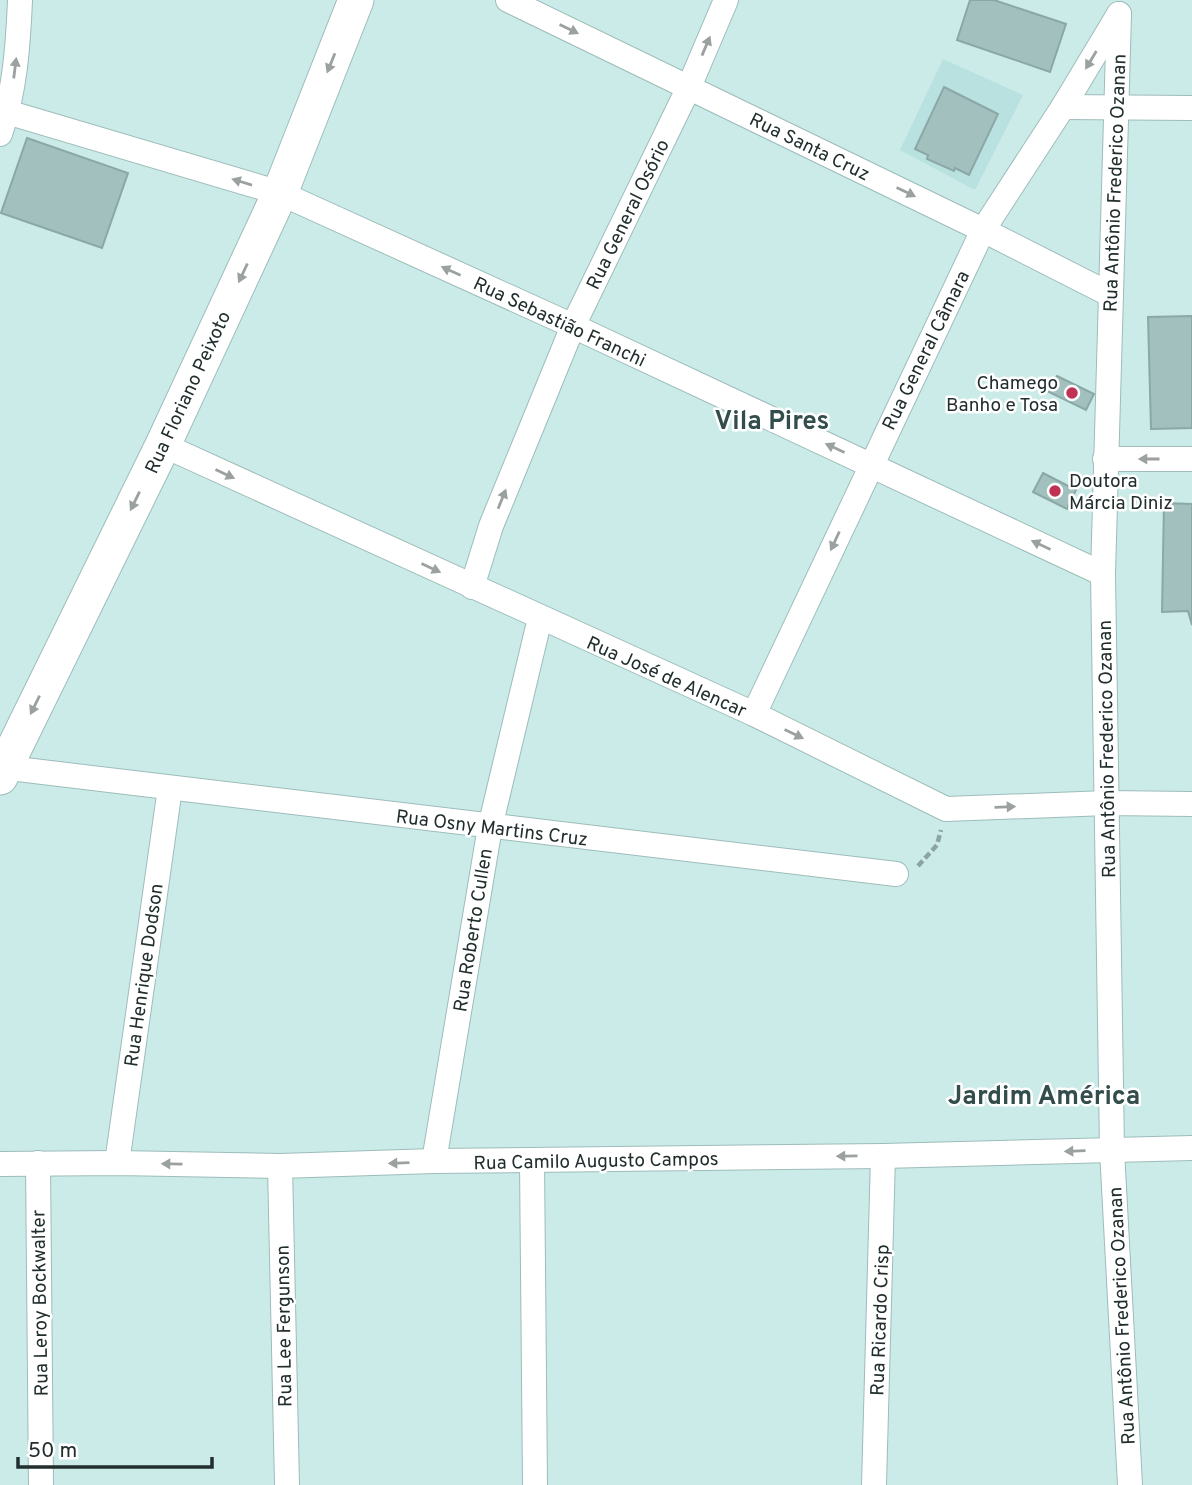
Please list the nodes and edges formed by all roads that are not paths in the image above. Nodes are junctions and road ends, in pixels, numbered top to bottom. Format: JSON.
{"nodes":[{"id":1,"x":20,"y":0,"type":"edge"},
{"id":2,"x":356,"y":0,"type":"edge"},
{"id":3,"x":508,"y":0,"type":"edge"},
{"id":4,"x":726,"y":0,"type":"edge"},
{"id":5,"x":1121,"y":7,"type":"edge"},
{"id":6,"x":689,"y":87,"type":"junction"},
{"id":7,"x":1063,"y":107,"type":"junction"},
{"id":8,"x":1117,"y":107,"type":"junction"},
{"id":9,"x":1192,"y":108,"type":"edge"},
{"id":10,"x":3,"y":119,"type":"edge"},
{"id":11,"x":280,"y":193,"type":"junction"},
{"id":12,"x":983,"y":230,"type":"junction"},
{"id":13,"x":1111,"y":295,"type":"junction"},
{"id":14,"x":572,"y":326,"type":"junction"},
{"id":15,"x":163,"y":445,"type":"junction"},
{"id":16,"x":1105,"y":459,"type":"junction"},
{"id":17,"x":1192,"y":459,"type":"edge"},
{"id":18,"x":870,"y":464,"type":"junction"},
{"id":19,"x":1103,"y":574,"type":"junction"},
{"id":20,"x":472,"y":587,"type":"junction"},
{"id":21,"x":540,"y":618,"type":"junction"},
{"id":22,"x":754,"y":714,"type":"junction"},
{"id":23,"x":2,"y":770,"type":"edge"},
{"id":24,"x":170,"y":788,"type":"junction"},
{"id":25,"x":1107,"y":803,"type":"junction"},
{"id":26,"x":1192,"y":804,"type":"edge"},
{"id":27,"x":489,"y":827,"type":"junction"},
{"id":28,"x":896,"y":874,"type":"road end"},
{"id":29,"x":1192,"y":1148,"type":"edge"},
{"id":30,"x":1112,"y":1150,"type":"junction"},
{"id":31,"x":883,"y":1156,"type":"junction"},
{"id":32,"x":433,"y":1161,"type":"junction"},
{"id":33,"x":532,"y":1161,"type":"junction"},
{"id":34,"x":38,"y":1163,"type":"junction"},
{"id":35,"x":117,"y":1163,"type":"junction"},
{"id":36,"x":0,"y":1164,"type":"edge"},
{"id":37,"x":280,"y":1166,"type":"junction"},
{"id":38,"x":41,"y":1485,"type":"edge"},
{"id":39,"x":287,"y":1485,"type":"edge"},
{"id":40,"x":535,"y":1485,"type":"edge"},
{"id":41,"x":874,"y":1485,"type":"edge"},
{"id":42,"x":1130,"y":1485,"type":"edge"}],
"edges":[{"from":10,"to":1,"type":"street","one_way":true},
{"from":2,"to":11,"type":"main road","name":"Rua Floriano Peixoto","one_way":true},
{"from":3,"to":6,"type":"street","name":"Rua Santa Cruz","one_way":true},
{"from":6,"to":4,"type":"street","name":"Rua General Osório","one_way":true},
{"from":5,"to":7,"type":"street","name":"Rua General Câmara","one_way":true},
{"from":5,"to":8,"type":"street","name":"Rua Antônio Frederico Ozanan"},
{"from":6,"to":12,"type":"street","name":"Rua Santa Cruz","one_way":true},
{"from":6,"to":14,"type":"street","name":"Rua General Osório"},
{"from":7,"to":8,"type":"street"},
{"from":7,"to":12,"type":"street","name":"Rua General Câmara"},
{"from":8,"to":9,"type":"street"},
{"from":8,"to":13,"type":"street","name":"Rua Antônio Frederico Ozanan"},
{"from":11,"to":10,"type":"street","name":"Rua Sebastião Franchi","one_way":true},
{"from":14,"to":11,"type":"street","name":"Rua Sebastião Franchi","one_way":true},
{"from":11,"to":15,"type":"main road","name":"Rua Floriano Peixoto","one_way":true},
{"from":12,"to":13,"type":"street","name":"Rua Santa Cruz"},
{"from":12,"to":18,"type":"street","name":"Rua General Câmara"},
{"from":13,"to":16,"type":"street","name":"Rua Antônio Frederico Ozanan"},
{"from":18,"to":14,"type":"street","name":"Rua Sebastião Franchi","one_way":true},
{"from":20,"to":14,"type":"street","name":"Rua General Osório","one_way":true},
{"from":15,"to":20,"type":"street","name":"Rua José de Alencar","one_way":true},
{"from":15,"to":23,"type":"main road","name":"Rua Floriano Peixoto","one_way":true},
{"from":17,"to":16,"type":"street","one_way":true},
{"from":16,"to":19,"type":"street","name":"Rua Antônio Frederico Ozanan"},
{"from":19,"to":18,"type":"street","name":"Rua Sebastião Franchi","one_way":true},
{"from":18,"to":22,"type":"street","name":"Rua General Câmara","one_way":true},
{"from":19,"to":25,"type":"street","name":"Rua Antônio Frederico Ozanan"},
{"from":20,"to":21,"type":"street","name":"Rua José de Alencar"},
{"from":21,"to":22,"type":"street","name":"Rua José de Alencar"},
{"from":21,"to":27,"type":"street","name":"Rua Roberto Cullen"},
{"from":22,"to":25,"type":"street","name":"Rua José de Alencar","one_way":true},
{"from":23,"to":24,"type":"street","name":"Rua Osny Martins Cruz"},
{"from":24,"to":27,"type":"street","name":"Rua Osny Martins Cruz"},
{"from":24,"to":35,"type":"street","name":"Rua Henrique Dodson"},
{"from":25,"to":26,"type":"street","name":"Rua José de Alencar"},
{"from":25,"to":30,"type":"street","name":"Rua Antônio Frederico Ozanan"},
{"from":27,"to":28,"type":"street","name":"Rua Osny Martins Cruz"},
{"from":27,"to":32,"type":"street","name":"Rua Roberto Cullen"},
{"from":29,"to":30,"type":"street","name":"Rua Camilo Augusto Campos"},
{"from":30,"to":31,"type":"street","name":"Rua Camilo Augusto Campos","one_way":true},
{"from":30,"to":42,"type":"street","name":"Rua Antônio Frederico Ozanan"},
{"from":31,"to":33,"type":"street","name":"Rua Camilo Augusto Campos","one_way":true},
{"from":31,"to":41,"type":"street","name":"Rua Ricardo Crisp"},
{"from":32,"to":33,"type":"street","name":"Rua Camilo Augusto Campos"},
{"from":32,"to":37,"type":"street","name":"Rua Camilo Augusto Campos","one_way":true},
{"from":33,"to":40,"type":"street"},
{"from":34,"to":35,"type":"street","name":"Rua Camilo Augusto Campos"},
{"from":34,"to":36,"type":"street","name":"Rua Camilo Augusto Campos"},
{"from":34,"to":38,"type":"street","name":"Rua Leroy Bockwalter"},
{"from":37,"to":35,"type":"street","name":"Rua Camilo Augusto Campos","one_way":true},
{"from":37,"to":39,"type":"street","name":"Rua Lee Fergunson"}]}
